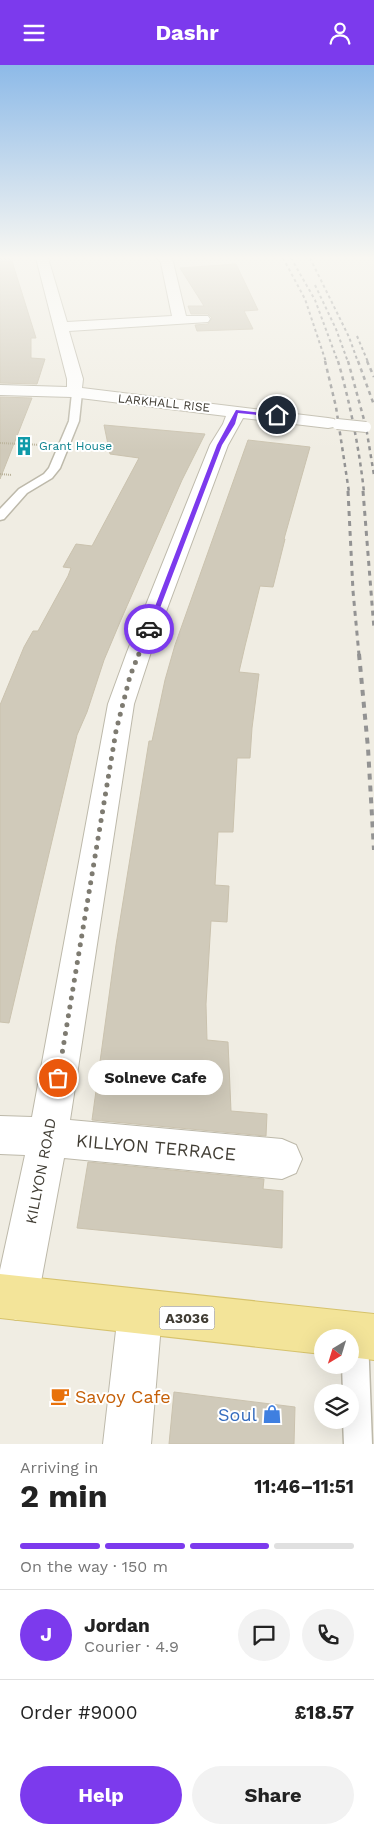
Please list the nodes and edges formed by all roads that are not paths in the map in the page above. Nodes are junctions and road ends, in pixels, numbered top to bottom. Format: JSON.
{"nodes":[{"id":1,"x":60,"y":322,"type":"edge"},
{"id":2,"x":153,"y":322,"type":"edge"},
{"id":3,"x":61,"y":327,"type":"junction"},
{"id":4,"x":0,"y":390,"type":"edge"},
{"id":5,"x":75,"y":393,"type":"junction"},
{"id":6,"x":234,"y":418,"type":"junction"},
{"id":7,"x":333,"y":423,"type":"joint"},
{"id":8,"x":374,"y":428,"type":"edge"},
{"id":9,"x":0,"y":515,"type":"edge"},
{"id":10,"x":0,"y":1135,"type":"edge"},
{"id":11,"x":48,"y":1137,"type":"junction"},
{"id":12,"x":282,"y":1159,"type":"dead end"},
{"id":13,"x":8,"y":1297,"type":"edge"},
{"id":14,"x":140,"y":1313,"type":"junction"},
{"id":15,"x":364,"y":1336,"type":"edge"},
{"id":16,"x":127,"y":1444,"type":"edge"},
{"id":17,"x":358,"y":1444,"type":"edge"}],
"edges":[{"from":1,"to":3,"type":"street"},
{"from":2,"to":3,"type":"street"},
{"from":3,"to":5,"type":"street"},
{"from":4,"to":5,"type":"street","name":"LARKHALL RISE"},
{"from":5,"to":6,"type":"street","name":"LARKHALL RISE"},
{"from":5,"to":9,"type":"lane"},
{"from":6,"to":7,"type":"street","name":"LARKHALL RISE"},
{"from":6,"to":11,"type":"street","name":"KILLYON ROAD"},
{"from":7,"to":8,"type":"lane","bridge":true},
{"from":10,"to":11,"type":"street","name":"KILLYON TERRACE"},
{"from":11,"to":12,"type":"street","name":"KILLYON TERRACE"},
{"from":11,"to":13,"type":"street","name":"KILLYON ROAD"},
{"from":13,"to":14,"type":"main road","number":"A3036"},
{"from":14,"to":15,"type":"main road","number":"A3036"},
{"from":14,"to":16,"type":"street"},
{"from":15,"to":17,"type":"lane"}]}
